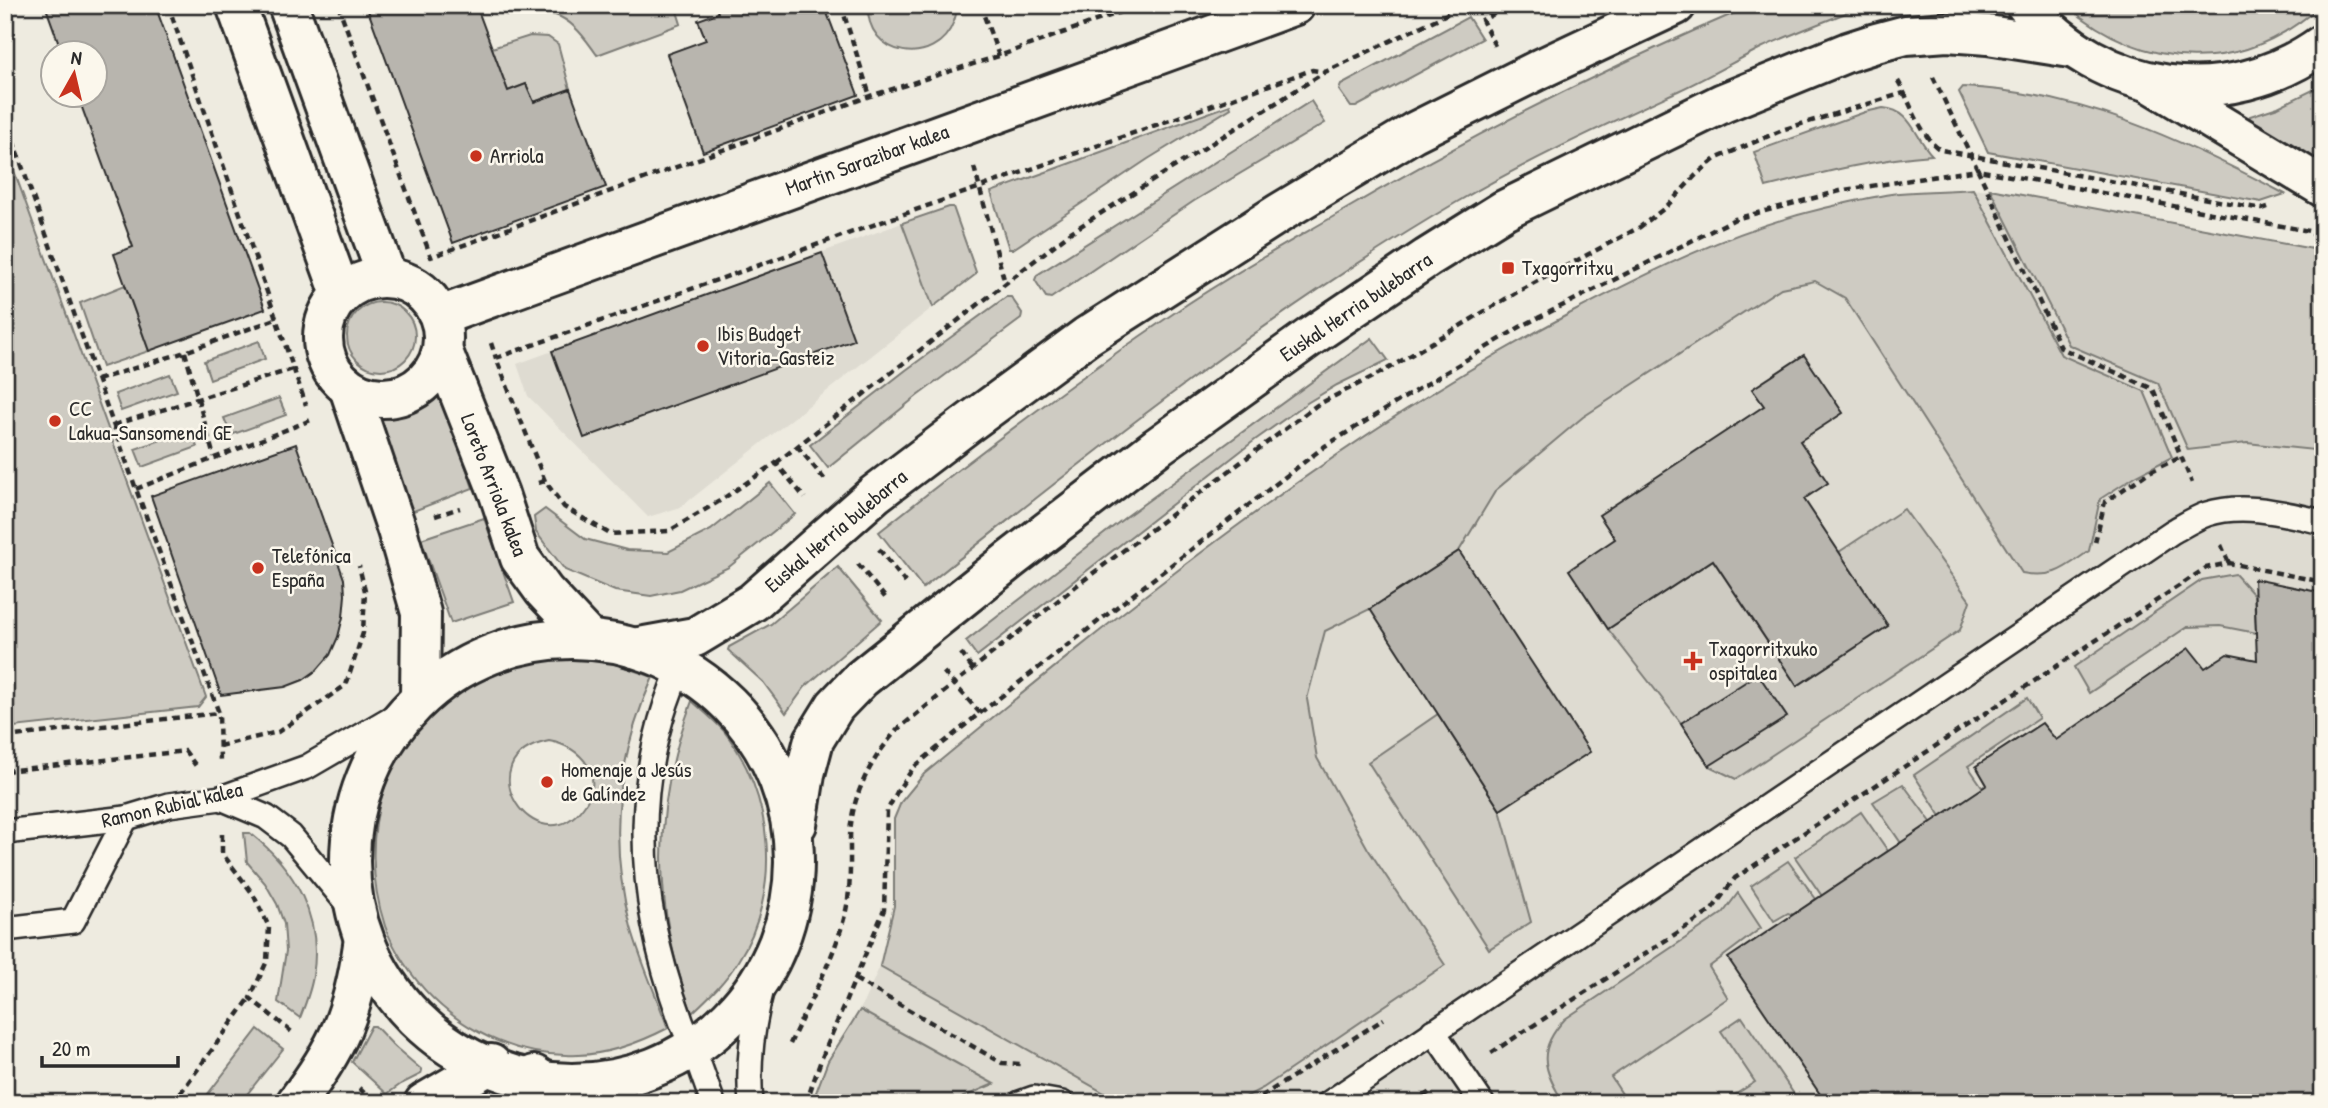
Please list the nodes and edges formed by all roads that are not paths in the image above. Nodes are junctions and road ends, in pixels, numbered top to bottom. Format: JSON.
{"nodes":[{"id":1,"x":236,"y":5,"type":"edge"},
{"id":2,"x":288,"y":5,"type":"edge"},
{"id":3,"x":1295,"y":5,"type":"edge"},
{"id":4,"x":1676,"y":5,"type":"edge"},
{"id":5,"x":2026,"y":5,"type":"edge"},
{"id":6,"x":2323,"y":44,"type":"edge"},
{"id":7,"x":2070,"y":48,"type":"junction"},
{"id":8,"x":2151,"y":83,"type":"junction"},
{"id":9,"x":2323,"y":187,"type":"edge"},
{"id":10,"x":387,"y":277,"type":"junction"},
{"id":11,"x":341,"y":294,"type":"junction"},
{"id":12,"x":441,"y":334,"type":"junction"},
{"id":13,"x":349,"y":388,"type":"junction"},
{"id":14,"x":2323,"y":522,"type":"edge"},
{"id":15,"x":589,"y":639,"type":"junction"},
{"id":16,"x":687,"y":652,"type":"junction"},
{"id":17,"x":412,"y":703,"type":"junction"},
{"id":18,"x":221,"y":798,"type":"junction"},
{"id":19,"x":126,"y":818,"type":"junction"},
{"id":20,"x":797,"y":824,"type":"junction"},
{"id":21,"x":5,"y":832,"type":"edge"},
{"id":22,"x":351,"y":907,"type":"junction"},
{"id":23,"x":5,"y":929,"type":"edge"},
{"id":24,"x":363,"y":945,"type":"junction"},
{"id":25,"x":764,"y":981,"type":"junction"},
{"id":26,"x":1433,"y":1031,"type":"junction"},
{"id":27,"x":693,"y":1048,"type":"junction"},
{"id":28,"x":491,"y":1064,"type":"junction"},
{"id":29,"x":534,"y":1075,"type":"junction"},
{"id":30,"x":296,"y":1103,"type":"edge"},
{"id":31,"x":424,"y":1103,"type":"edge"},
{"id":32,"x":572,"y":1103,"type":"edge"},
{"id":33,"x":713,"y":1103,"type":"edge"},
{"id":34,"x":751,"y":1103,"type":"edge"},
{"id":35,"x":1020,"y":1103,"type":"edge"},
{"id":36,"x":1062,"y":1103,"type":"edge"},
{"id":37,"x":1329,"y":1103,"type":"edge"},
{"id":38,"x":1482,"y":1103,"type":"edge"}],
"edges":[{"from":1,"to":11,"type":"main road"},
{"from":2,"to":10,"type":"main road"},
{"from":3,"to":12,"type":"main road","name":"Martin Sarazibar kalea"},
{"from":4,"to":16,"type":"main road","name":"Euskal Herria bulebarra"},
{"from":5,"to":7,"type":"main road"},
{"from":6,"to":8,"type":"main road"},
{"from":7,"to":8,"type":"main road"},
{"from":7,"to":20,"type":"main road","name":"Euskal Herria bulebarra"},
{"from":8,"to":9,"type":"main road"},
{"from":10,"to":11,"type":"main road"},
{"from":10,"to":12,"type":"main road"},
{"from":11,"to":13,"type":"main road"},
{"from":12,"to":13,"type":"main road"},
{"from":12,"to":15,"type":"main road","name":"Loreto Arriola kalea"},
{"from":13,"to":17,"type":"main road"},
{"from":14,"to":26,"type":"lane"},
{"from":15,"to":16,"type":"main road"},
{"from":15,"to":17,"type":"main road"},
{"from":16,"to":20,"type":"main road"},
{"from":16,"to":27,"type":"lane"},
{"from":17,"to":18,"type":"lane","name":"Ramon Rubial kalea"},
{"from":17,"to":22,"type":"main road"},
{"from":18,"to":19,"type":"lane","name":"Ramon Rubial kalea"},
{"from":18,"to":22,"type":"lane"},
{"from":19,"to":21,"type":"lane","name":"Ramon Rubial kalea"},
{"from":19,"to":23,"type":"lane"},
{"from":20,"to":25,"type":"main road"},
{"from":22,"to":24,"type":"main road"},
{"from":24,"to":28,"type":"main road"},
{"from":24,"to":30,"type":"main road"},
{"from":25,"to":27,"type":"main road"},
{"from":25,"to":34,"type":"lane"},
{"from":26,"to":37,"type":"lane"},
{"from":26,"to":38,"type":"lane"},
{"from":27,"to":29,"type":"main road"},
{"from":27,"to":33,"type":"lane"},
{"from":28,"to":29,"type":"main road"},
{"from":28,"to":31,"type":"main road"},
{"from":29,"to":32,"type":"main road"},
{"from":35,"to":36,"type":"lane"}]}
